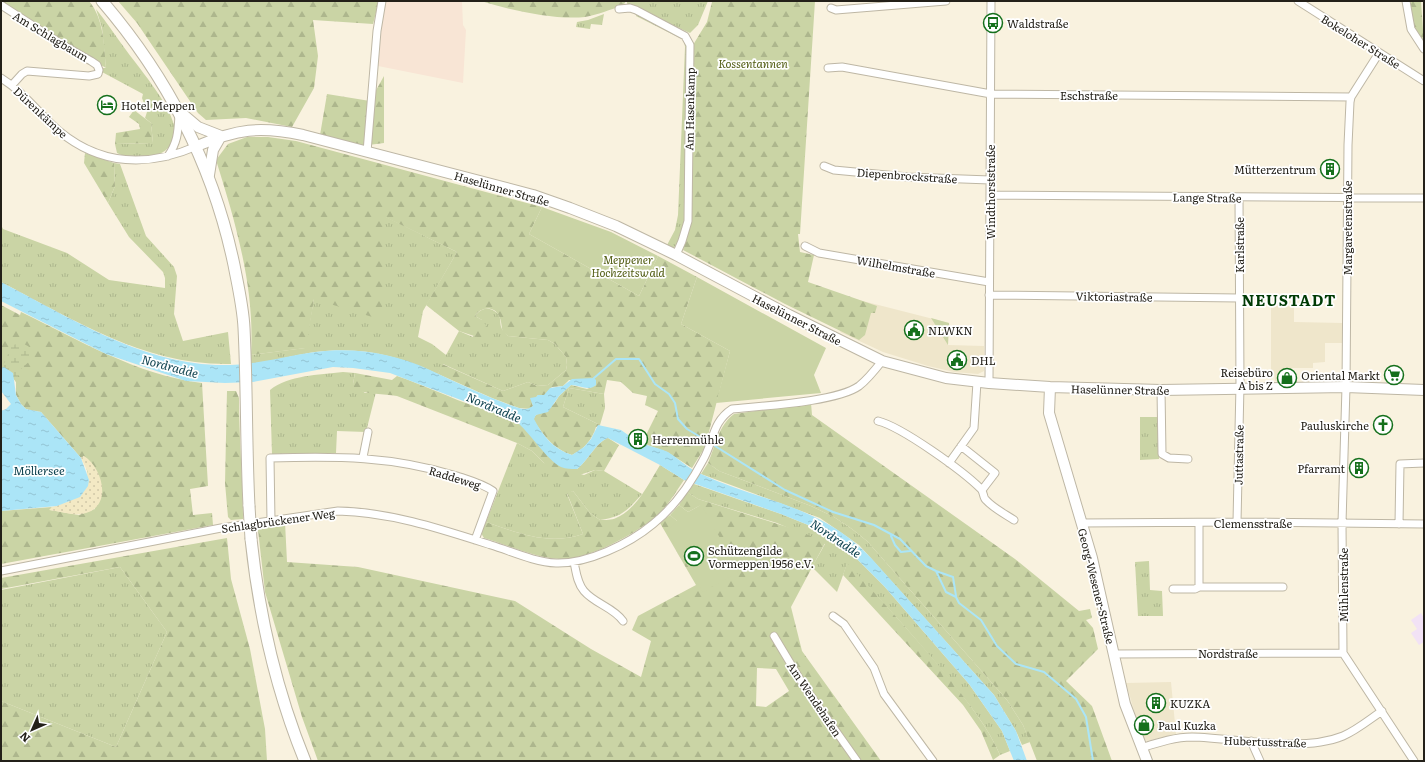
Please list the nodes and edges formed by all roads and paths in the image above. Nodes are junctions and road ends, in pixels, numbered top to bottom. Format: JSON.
{"nodes":[{"id":1,"x":102,"y":1,"type":"edge"},
{"id":2,"x":382,"y":1,"type":"edge"},
{"id":3,"x":946,"y":1,"type":"edge"},
{"id":4,"x":991,"y":1,"type":"edge"},
{"id":5,"x":1298,"y":1,"type":"edge"},
{"id":6,"x":1406,"y":1,"type":"edge"},
{"id":7,"x":1,"y":5,"type":"edge"},
{"id":8,"x":831,"y":8,"type":"dead end"},
{"id":9,"x":619,"y":9,"type":"dead end"},
{"id":10,"x":1424,"y":49,"type":"edge"},
{"id":11,"x":1379,"y":53,"type":"junction"},
{"id":12,"x":828,"y":68,"type":"dead end"},
{"id":13,"x":1,"y":78,"type":"edge"},
{"id":14,"x":1424,"y":82,"type":"edge"},
{"id":15,"x":12,"y":85,"type":"junction"},
{"id":16,"x":990,"y":94,"type":"junction"},
{"id":17,"x":1351,"y":97,"type":"junction"},
{"id":18,"x":179,"y":111,"type":"junction"},
{"id":19,"x":221,"y":136,"type":"junction"},
{"id":20,"x":197,"y":146,"type":"junction"},
{"id":21,"x":368,"y":152,"type":"junction"},
{"id":22,"x":168,"y":156,"type":"junction"},
{"id":23,"x":824,"y":166,"type":"dead end"},
{"id":24,"x":209,"y":175,"type":"junction"},
{"id":25,"x":990,"y":180,"type":"junction"},
{"id":26,"x":990,"y":195,"type":"junction"},
{"id":27,"x":1240,"y":198,"type":"junction"},
{"id":28,"x":1348,"y":198,"type":"junction"},
{"id":29,"x":1424,"y":198,"type":"edge"},
{"id":30,"x":805,"y":246,"type":"dead end"},
{"id":31,"x":676,"y":255,"type":"junction"},
{"id":32,"x":989,"y":282,"type":"junction"},
{"id":33,"x":989,"y":295,"type":"junction"},
{"id":34,"x":1239,"y":298,"type":"junction"},
{"id":35,"x":882,"y":361,"type":"junction"},
{"id":36,"x":977,"y":382,"type":"junction"},
{"id":37,"x":989,"y":383,"type":"junction"},
{"id":38,"x":1050,"y":387,"type":"junction"},
{"id":39,"x":1346,"y":387,"type":"junction"},
{"id":40,"x":1239,"y":389,"type":"junction"},
{"id":41,"x":1161,"y":390,"type":"junction"},
{"id":42,"x":1424,"y":390,"type":"edge"},
{"id":43,"x":878,"y":421,"type":"dead end"},
{"id":44,"x":368,"y":432,"type":"dead end"},
{"id":45,"x":961,"y":446,"type":"junction"},
{"id":46,"x":363,"y":457,"type":"junction"},
{"id":47,"x":1188,"y":458,"type":"dead end"},
{"id":48,"x":949,"y":463,"type":"junction"},
{"id":49,"x":1424,"y":464,"type":"edge"},
{"id":50,"x":982,"y":490,"type":"junction"},
{"id":51,"x":271,"y":520,"type":"junction"},
{"id":52,"x":1014,"y":520,"type":"dead end"},
{"id":53,"x":1237,"y":522,"type":"junction"},
{"id":54,"x":1081,"y":523,"type":"junction"},
{"id":55,"x":1199,"y":523,"type":"junction"},
{"id":56,"x":1342,"y":523,"type":"junction"},
{"id":57,"x":1399,"y":524,"type":"junction"},
{"id":58,"x":1424,"y":524,"type":"edge"},
{"id":59,"x":475,"y":540,"type":"junction"},
{"id":60,"x":574,"y":562,"type":"junction"},
{"id":61,"x":1,"y":571,"type":"edge"},
{"id":62,"x":1199,"y":587,"type":"junction"},
{"id":63,"x":1283,"y":587,"type":"dead end"},
{"id":64,"x":1173,"y":589,"type":"dead end"},
{"id":65,"x":833,"y":616,"type":"dead end"},
{"id":66,"x":623,"y":621,"type":"dead end"},
{"id":67,"x":774,"y":636,"type":"dead end"},
{"id":68,"x":1343,"y":653,"type":"junction"},
{"id":69,"x":1114,"y":654,"type":"junction"},
{"id":70,"x":1382,"y":711,"type":"junction"},
{"id":71,"x":1251,"y":741,"type":"junction"},
{"id":72,"x":1141,"y":748,"type":"junction"},
{"id":73,"x":305,"y":761,"type":"edge"},
{"id":74,"x":857,"y":761,"type":"edge"},
{"id":75,"x":933,"y":761,"type":"edge"},
{"id":76,"x":1147,"y":761,"type":"edge"},
{"id":77,"x":1260,"y":761,"type":"edge"},
{"id":78,"x":1414,"y":761,"type":"edge"}],
"edges":[{"from":1,"to":18,"type":"main road"},
{"from":2,"to":21,"type":"street"},
{"from":3,"to":8,"type":"street"},
{"from":4,"to":16,"type":"street","name":"Windthorststraße"},
{"from":5,"to":11,"type":"street","name":"Bokeloher Straße"},
{"from":6,"to":10,"type":"street"},
{"from":7,"to":15,"type":"street","name":"Am Schlagbaum"},
{"from":9,"to":31,"type":"street","name":"Am Hasenkamp"},
{"from":11,"to":14,"type":"street","name":"Bokeloher Straße"},
{"from":11,"to":17,"type":"street","name":"Margaretenstraße"},
{"from":12,"to":16,"type":"street","name":"Eschstraße"},
{"from":13,"to":15,"type":"street","name":"Dürenkämpe"},
{"from":15,"to":22,"type":"street","name":"Dürenkämpe"},
{"from":16,"to":17,"type":"street","name":"Eschstraße"},
{"from":16,"to":25,"type":"street","name":"Windthorststraße"},
{"from":17,"to":28,"type":"street","name":"Margaretenstraße"},
{"from":18,"to":19,"type":"street"},
{"from":18,"to":20,"type":"main road"},
{"from":18,"to":22,"type":"street"},
{"from":19,"to":20,"type":"street","name":"Haselünner Straße"},
{"from":19,"to":21,"type":"street","name":"Haselünner Straße"},
{"from":19,"to":24,"type":"street"},
{"from":20,"to":22,"type":"street","name":"Dürenkämpe"},
{"from":20,"to":24,"type":"main road"},
{"from":21,"to":31,"type":"street","name":"Haselünner Straße"},
{"from":23,"to":25,"type":"street","name":"Diepenbrockstraße"},
{"from":24,"to":73,"type":"main road","bridge":true},
{"from":25,"to":26,"type":"street","name":"Windthorststraße"},
{"from":26,"to":27,"type":"street","name":"Lange Straße"},
{"from":26,"to":32,"type":"street","name":"Windthorststraße"},
{"from":27,"to":28,"type":"street","name":"Lange Straße"},
{"from":27,"to":34,"type":"street","name":"Karlstraße"},
{"from":28,"to":29,"type":"street","name":"Lange Straße"},
{"from":28,"to":39,"type":"street","name":"Margaretenstraße"},
{"from":30,"to":32,"type":"street","name":"Wilhelmstraße"},
{"from":31,"to":35,"type":"street","name":"Haselünner Straße"},
{"from":32,"to":33,"type":"street","name":"Windthorststraße"},
{"from":33,"to":34,"type":"street","name":"Viktoriastraße"},
{"from":33,"to":37,"type":"street","name":"Windthorststraße"},
{"from":34,"to":40,"type":"street","name":"Karlstraße"},
{"from":35,"to":36,"type":"street","name":"Haselünner Straße"},
{"from":35,"to":60,"type":"street","name":"Schlagbrückener Weg"},
{"from":36,"to":37,"type":"street","name":"Haselünner Straße"},
{"from":36,"to":45,"type":"street"},
{"from":37,"to":38,"type":"street","name":"Haselünner Straße"},
{"from":38,"to":41,"type":"street","name":"Haselünner Straße"},
{"from":38,"to":54,"type":"street","name":"Georg-Wesener-Straße"},
{"from":39,"to":40,"type":"street","name":"Haselünner Straße"},
{"from":39,"to":42,"type":"street","name":"Haselünner Straße"},
{"from":39,"to":56,"type":"street","name":"Mühlenstraße"},
{"from":40,"to":41,"type":"street","name":"Haselünner Straße"},
{"from":40,"to":53,"type":"street","name":"Juttastraße"},
{"from":41,"to":47,"type":"street"},
{"from":43,"to":48,"type":"street"},
{"from":44,"to":46,"type":"street"},
{"from":45,"to":48,"type":"street"},
{"from":45,"to":50,"type":"street"},
{"from":46,"to":51,"type":"street","name":"Raddeweg"},
{"from":46,"to":59,"type":"street","name":"Raddeweg"},
{"from":48,"to":50,"type":"street"},
{"from":49,"to":57,"type":"street"},
{"from":50,"to":52,"type":"street"},
{"from":51,"to":59,"type":"street","name":"Schlagbrückener Weg"},
{"from":51,"to":61,"type":"street","name":"Schlagbrückener Weg"},
{"from":53,"to":55,"type":"street","name":"Clemensstraße"},
{"from":53,"to":56,"type":"street","name":"Clemensstraße"},
{"from":54,"to":55,"type":"street","name":"Clemensstraße"},
{"from":54,"to":69,"type":"street","name":"Georg-Wesener-Straße"},
{"from":55,"to":62,"type":"street"},
{"from":56,"to":57,"type":"street","name":"Clemensstraße"},
{"from":56,"to":68,"type":"street","name":"Mühlenstraße"},
{"from":57,"to":58,"type":"street","name":"Clemensstraße"},
{"from":59,"to":60,"type":"street","name":"Schlagbrückener Weg"},
{"from":60,"to":66,"type":"street"},
{"from":62,"to":63,"type":"street"},
{"from":62,"to":64,"type":"street"},
{"from":65,"to":75,"type":"street"},
{"from":67,"to":74,"type":"street","name":"Am Wendehafen"},
{"from":68,"to":69,"type":"street","name":"Nordstraße"},
{"from":68,"to":70,"type":"street"},
{"from":69,"to":72,"type":"street","name":"Georg-Wesener-Straße"},
{"from":70,"to":71,"type":"street","name":"Hubertusstraße"},
{"from":70,"to":78,"type":"street"},
{"from":71,"to":72,"type":"street","name":"Hubertusstraße"},
{"from":71,"to":77,"type":"street"},
{"from":72,"to":76,"type":"street","name":"Georg-Wesener-Straße"}]}
